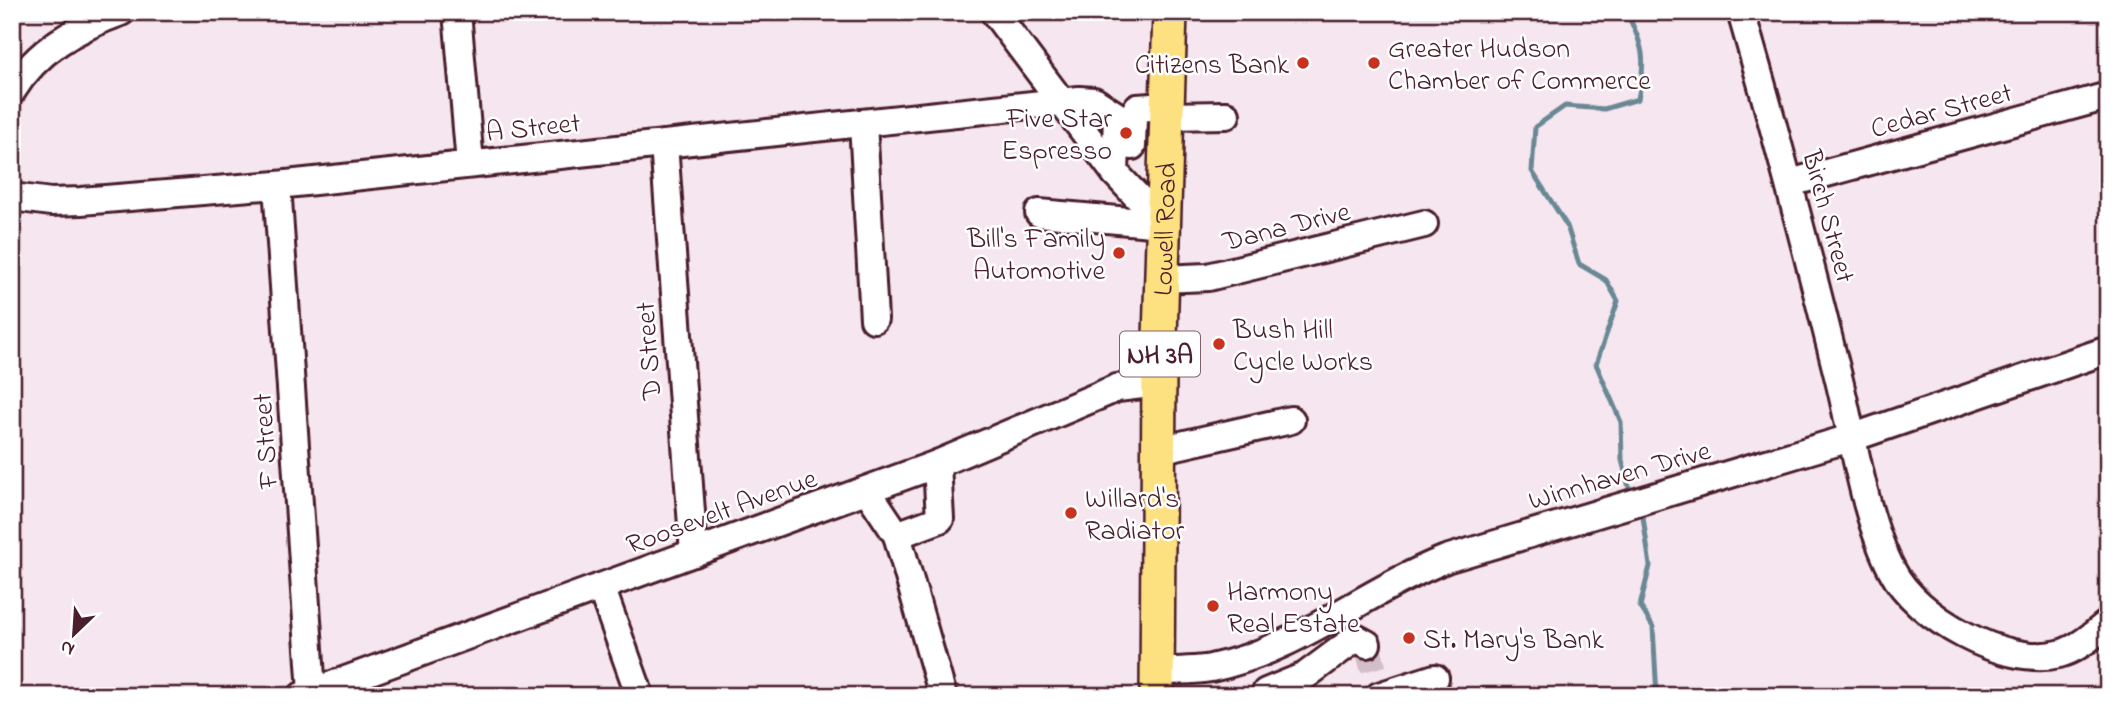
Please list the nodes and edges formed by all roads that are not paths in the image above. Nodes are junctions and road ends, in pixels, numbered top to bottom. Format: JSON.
{"nodes":[{"id":1,"x":121,"y":12,"type":"edge"},
{"id":2,"x":457,"y":12,"type":"edge"},
{"id":3,"x":995,"y":12,"type":"edge"},
{"id":4,"x":1170,"y":12,"type":"edge"},
{"id":5,"x":1741,"y":12,"type":"edge"},
{"id":6,"x":12,"y":91,"type":"edge"},
{"id":7,"x":2108,"y":96,"type":"edge"},
{"id":8,"x":1060,"y":102,"type":"junction"},
{"id":9,"x":1166,"y":104,"type":"junction"},
{"id":10,"x":1226,"y":115,"type":"dead end"},
{"id":11,"x":1117,"y":116,"type":"junction"},
{"id":12,"x":863,"y":123,"type":"junction"},
{"id":13,"x":664,"y":144,"type":"junction"},
{"id":14,"x":470,"y":164,"type":"junction"},
{"id":15,"x":1123,"y":182,"type":"junction"},
{"id":16,"x":1790,"y":183,"type":"junction"},
{"id":17,"x":277,"y":185,"type":"junction"},
{"id":18,"x":12,"y":197,"type":"edge"},
{"id":19,"x":1039,"y":213,"type":"dead end"},
{"id":20,"x":1163,"y":224,"type":"junction"},
{"id":21,"x":1424,"y":224,"type":"dead end"},
{"id":22,"x":1161,"y":279,"type":"junction"},
{"id":23,"x":874,"y":319,"type":"dead end"},
{"id":24,"x":2108,"y":350,"type":"edge"},
{"id":25,"x":1159,"y":383,"type":"junction"},
{"id":26,"x":1292,"y":420,"type":"dead end"},
{"id":27,"x":1854,"y":437,"type":"junction"},
{"id":28,"x":1159,"y":450,"type":"junction"},
{"id":29,"x":937,"y":464,"type":"junction"},
{"id":30,"x":867,"y":490,"type":"junction"},
{"id":31,"x":897,"y":535,"type":"junction"},
{"id":32,"x":694,"y":553,"type":"junction"},
{"id":33,"x":601,"y":587,"type":"junction"},
{"id":34,"x":2108,"y":623,"type":"edge"},
{"id":35,"x":1367,"y":644,"type":"dead end"},
{"id":36,"x":1250,"y":657,"type":"junction"},
{"id":37,"x":1435,"y":678,"type":"dead end"},
{"id":38,"x":1157,"y":683,"type":"edge"},
{"id":39,"x":1378,"y":689,"type":"edge"},
{"id":40,"x":307,"y":694,"type":"edge"},
{"id":41,"x":1267,"y":694,"type":"edge"},
{"id":42,"x":640,"y":696,"type":"edge"},
{"id":43,"x":943,"y":696,"type":"edge"}],
"edges":[{"from":1,"to":6,"type":"street"},
{"from":2,"to":14,"type":"street"},
{"from":3,"to":8,"type":"street"},
{"from":4,"to":9,"type":"main road","name":"Lowell Road","number":"NH 3A"},
{"from":5,"to":16,"type":"street","name":"Birch Street"},
{"from":7,"to":16,"type":"street","name":"Cedar Street"},
{"from":8,"to":11,"type":"street","name":"A Street"},
{"from":8,"to":12,"type":"street","name":"A Street"},
{"from":8,"to":15,"type":"street"},
{"from":9,"to":10,"type":"street"},
{"from":9,"to":11,"type":"street"},
{"from":9,"to":15,"type":"street"},
{"from":9,"to":20,"type":"main road","name":"Lowell Road","number":"NH 3A"},
{"from":11,"to":15,"type":"street"},
{"from":12,"to":13,"type":"street","name":"A Street"},
{"from":12,"to":23,"type":"street"},
{"from":13,"to":14,"type":"street","name":"A Street"},
{"from":13,"to":32,"type":"street","name":"D Street"},
{"from":14,"to":17,"type":"street","name":"A Street"},
{"from":15,"to":20,"type":"street"},
{"from":16,"to":27,"type":"street","name":"Birch Street"},
{"from":17,"to":18,"type":"street","name":"A Street"},
{"from":17,"to":40,"type":"street","name":"F Street"},
{"from":19,"to":20,"type":"street"},
{"from":20,"to":22,"type":"main road","name":"Lowell Road","number":"NH 3A"},
{"from":21,"to":22,"type":"street","name":"Dana Drive"},
{"from":22,"to":25,"type":"main road","name":"Lowell Road","number":"NH 3A"},
{"from":24,"to":27,"type":"street","name":"Winnhaven Drive"},
{"from":25,"to":28,"type":"main road","name":"Lowell Road","number":"NH 3A"},
{"from":25,"to":29,"type":"street","name":"Roosevelt Avenue"},
{"from":26,"to":28,"type":"street"},
{"from":27,"to":34,"type":"street","name":"Birch Street"},
{"from":27,"to":36,"type":"street","name":"Winnhaven Drive"},
{"from":28,"to":38,"type":"main road","name":"Lowell Road","number":"NH 3A"},
{"from":29,"to":30,"type":"street","name":"Roosevelt Avenue"},
{"from":29,"to":31,"type":"street"},
{"from":30,"to":31,"type":"street"},
{"from":30,"to":32,"type":"street","name":"Roosevelt Avenue"},
{"from":31,"to":43,"type":"street"},
{"from":32,"to":33,"type":"street","name":"Roosevelt Avenue"},
{"from":33,"to":40,"type":"street","name":"Roosevelt Avenue"},
{"from":33,"to":42,"type":"street"},
{"from":35,"to":41,"type":"street"},
{"from":36,"to":38,"type":"street","name":"Winnhaven Drive"},
{"from":36,"to":41,"type":"street"},
{"from":37,"to":39,"type":"street"}]}
